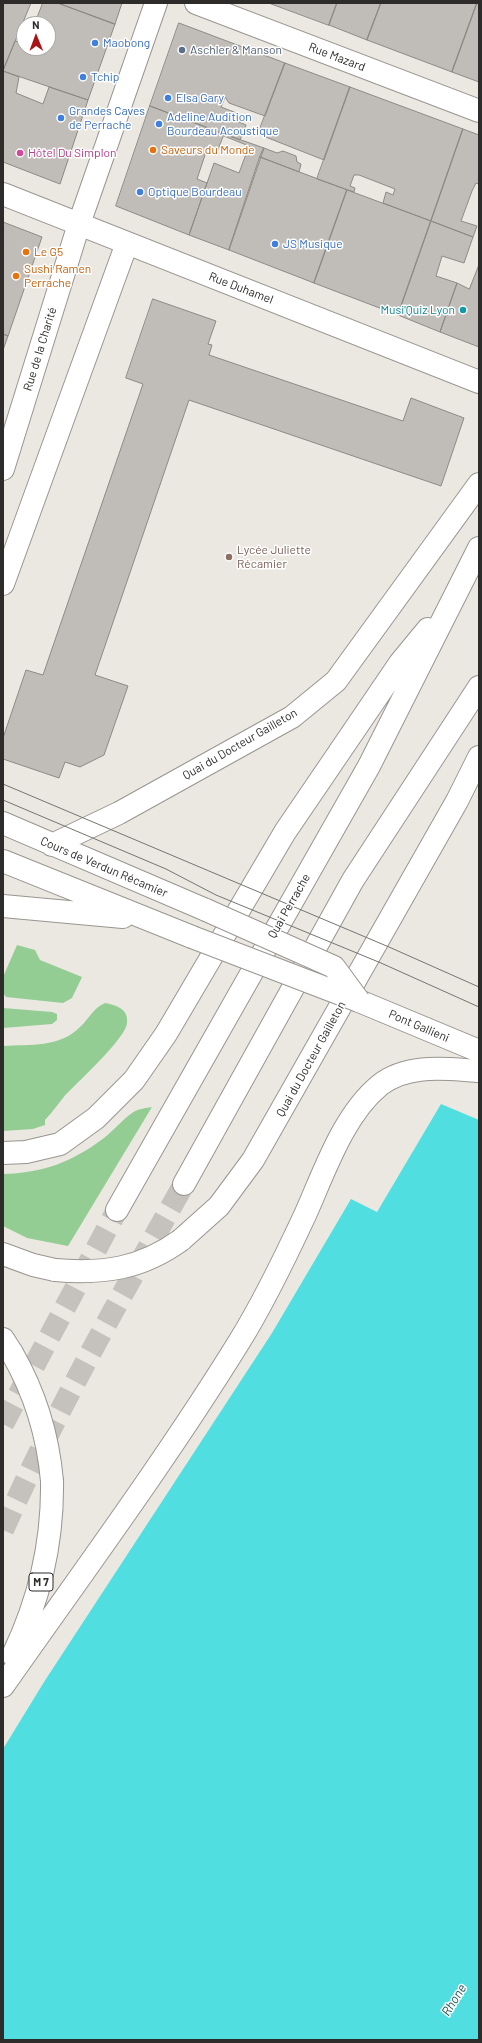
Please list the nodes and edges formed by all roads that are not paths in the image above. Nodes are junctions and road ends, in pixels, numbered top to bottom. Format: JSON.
{"nodes":[{"id":1,"x":156,"y":3,"type":"edge"},
{"id":2,"x":196,"y":3,"type":"edge"},
{"id":3,"x":479,"y":111,"type":"edge"},
{"id":4,"x":3,"y":194,"type":"edge"},
{"id":5,"x":79,"y":224,"type":"junction"},
{"id":6,"x":127,"y":243,"type":"junction"},
{"id":7,"x":479,"y":382,"type":"edge"},
{"id":8,"x":3,"y":469,"type":"edge"},
{"id":9,"x":479,"y":484,"type":"edge"},
{"id":10,"x":479,"y":548,"type":"edge"},
{"id":11,"x":3,"y":584,"type":"edge"},
{"id":12,"x":454,"y":598,"type":"junction"},
{"id":13,"x":479,"y":687,"type":"edge"},
{"id":14,"x":479,"y":757,"type":"edge"},
{"id":15,"x":3,"y":823,"type":"edge"},
{"id":16,"x":52,"y":845,"type":"junction"},
{"id":17,"x":7,"y":864,"type":"edge"},
{"id":18,"x":3,"y":906,"type":"edge"},
{"id":19,"x":148,"y":920,"type":"junction"},
{"id":20,"x":359,"y":1000,"type":"junction"},
{"id":21,"x":479,"y":1051,"type":"edge"},
{"id":22,"x":479,"y":1071,"type":"edge"},
{"id":23,"x":3,"y":1152,"type":"edge"},
{"id":24,"x":184,"y":1184,"type":"tunnel mouth"},
{"id":25,"x":117,"y":1210,"type":"tunnel mouth"},
{"id":26,"x":3,"y":1254,"type":"edge"},
{"id":27,"x":8,"y":1346,"type":"edge"},
{"id":28,"x":3,"y":1675,"type":"edge"},
{"id":29,"x":3,"y":1686,"type":"edge"}],
"edges":[{"from":1,"to":5,"type":"main road","name":"Rue de la Charité"},
{"from":2,"to":3,"type":"main road","name":"Rue Mazard"},
{"from":4,"to":5,"type":"main road","name":"Rue Duhamel"},
{"from":5,"to":6,"type":"main road","name":"Rue Duhamel"},
{"from":5,"to":8,"type":"main road","name":"Rue de la Charité"},
{"from":6,"to":7,"type":"main road","name":"Rue Duhamel"},
{"from":6,"to":11,"type":"main road"},
{"from":9,"to":16,"type":"main road","name":"Quai du Docteur Gailleton"},
{"from":10,"to":12,"type":"main road"},
{"from":12,"to":23,"type":"main road"},
{"from":12,"to":25,"type":"main road","name":"Quai Perrache"},
{"from":13,"to":24,"type":"main road"},
{"from":14,"to":26,"type":"main road","name":"Quai du Docteur Gailleton","bridge":true},
{"from":15,"to":16,"type":"main road","name":"Cours de Verdun Récamier"},
{"from":16,"to":20,"type":"main road","name":"Cours de Verdun Récamier","bridge":true},
{"from":17,"to":19,"type":"main road","name":"Pont Gallieni"},
{"from":18,"to":19,"type":"main road"},
{"from":19,"to":20,"type":"main road","name":"Pont Gallieni","bridge":true},
{"from":20,"to":21,"type":"main road","name":"Pont Gallieni"},
{"from":22,"to":29,"type":"main road"},
{"from":27,"to":28,"type":"main road","number":"M 7","bridge":true}]}
